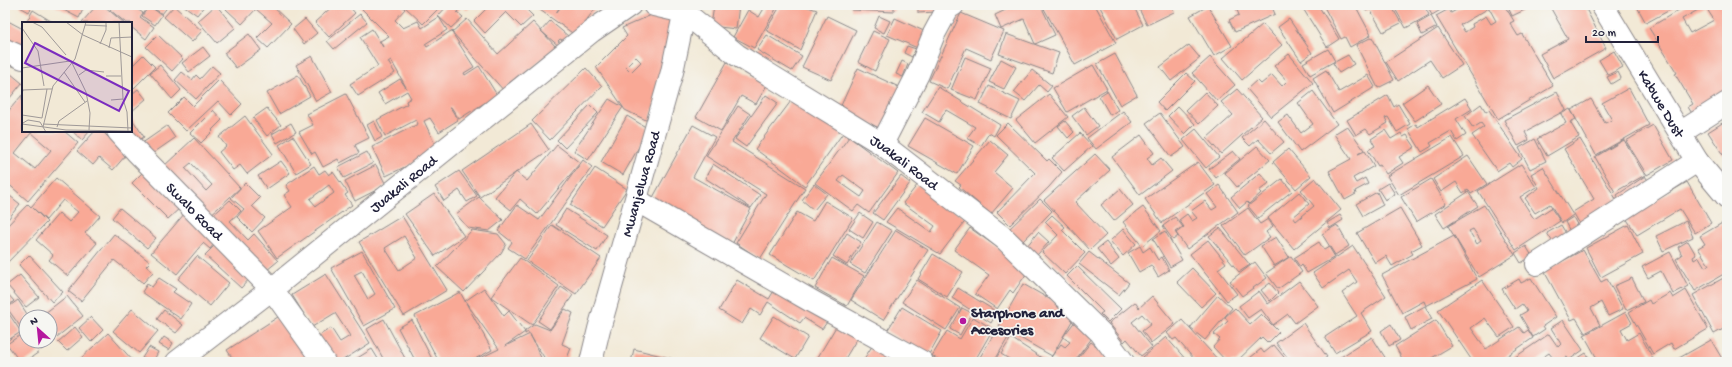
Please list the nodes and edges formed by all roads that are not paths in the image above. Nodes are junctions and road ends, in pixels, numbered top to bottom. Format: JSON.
{"nodes":[{"id":1,"x":630,"y":5,"type":"edge"},
{"id":2,"x":654,"y":5,"type":"edge"},
{"id":3,"x":953,"y":5,"type":"edge"},
{"id":4,"x":1602,"y":5,"type":"edge"},
{"id":5,"x":685,"y":9,"type":"edge"},
{"id":6,"x":5,"y":50,"type":"edge"},
{"id":7,"x":22,"y":58,"type":"edge"},
{"id":8,"x":1727,"y":102,"type":"edge"},
{"id":9,"x":119,"y":132,"type":"edge"},
{"id":10,"x":1680,"y":133,"type":"junction"},
{"id":11,"x":882,"y":144,"type":"junction"},
{"id":12,"x":1697,"y":161,"type":"junction"},
{"id":13,"x":1727,"y":197,"type":"edge"},
{"id":14,"x":636,"y":200,"type":"junction"},
{"id":15,"x":1537,"y":264,"type":"dead end"},
{"id":16,"x":272,"y":289,"type":"junction"},
{"id":17,"x":177,"y":362,"type":"edge"},
{"id":18,"x":324,"y":362,"type":"edge"},
{"id":19,"x":591,"y":362,"type":"edge"},
{"id":20,"x":922,"y":362,"type":"edge"},
{"id":21,"x":1123,"y":362,"type":"edge"}],
"edges":[{"from":1,"to":16,"type":"street","name":"Juakali Road"},
{"from":2,"to":5,"type":"street","name":"Juakali Road"},
{"from":3,"to":11,"type":"street"},
{"from":4,"to":10,"type":"street","name":"Kabwe Dust"},
{"from":5,"to":11,"type":"street","name":"Juakali Road"},
{"from":5,"to":14,"type":"street","name":"Mwanjelwa Road"},
{"from":6,"to":7,"type":"street"},
{"from":8,"to":10,"type":"street"},
{"from":9,"to":16,"type":"street","name":"Swalo Road"},
{"from":10,"to":12,"type":"street","name":"Kabwe Dust"},
{"from":11,"to":21,"type":"street","name":"Juakali Road"},
{"from":12,"to":13,"type":"street","name":"Kabwe Dust"},
{"from":12,"to":15,"type":"street"},
{"from":14,"to":19,"type":"street","name":"Mwanjelwa Road"},
{"from":14,"to":20,"type":"street"},
{"from":16,"to":17,"type":"street","name":"Juakali Road"},
{"from":16,"to":18,"type":"street","name":"Swalo Road"}]}
